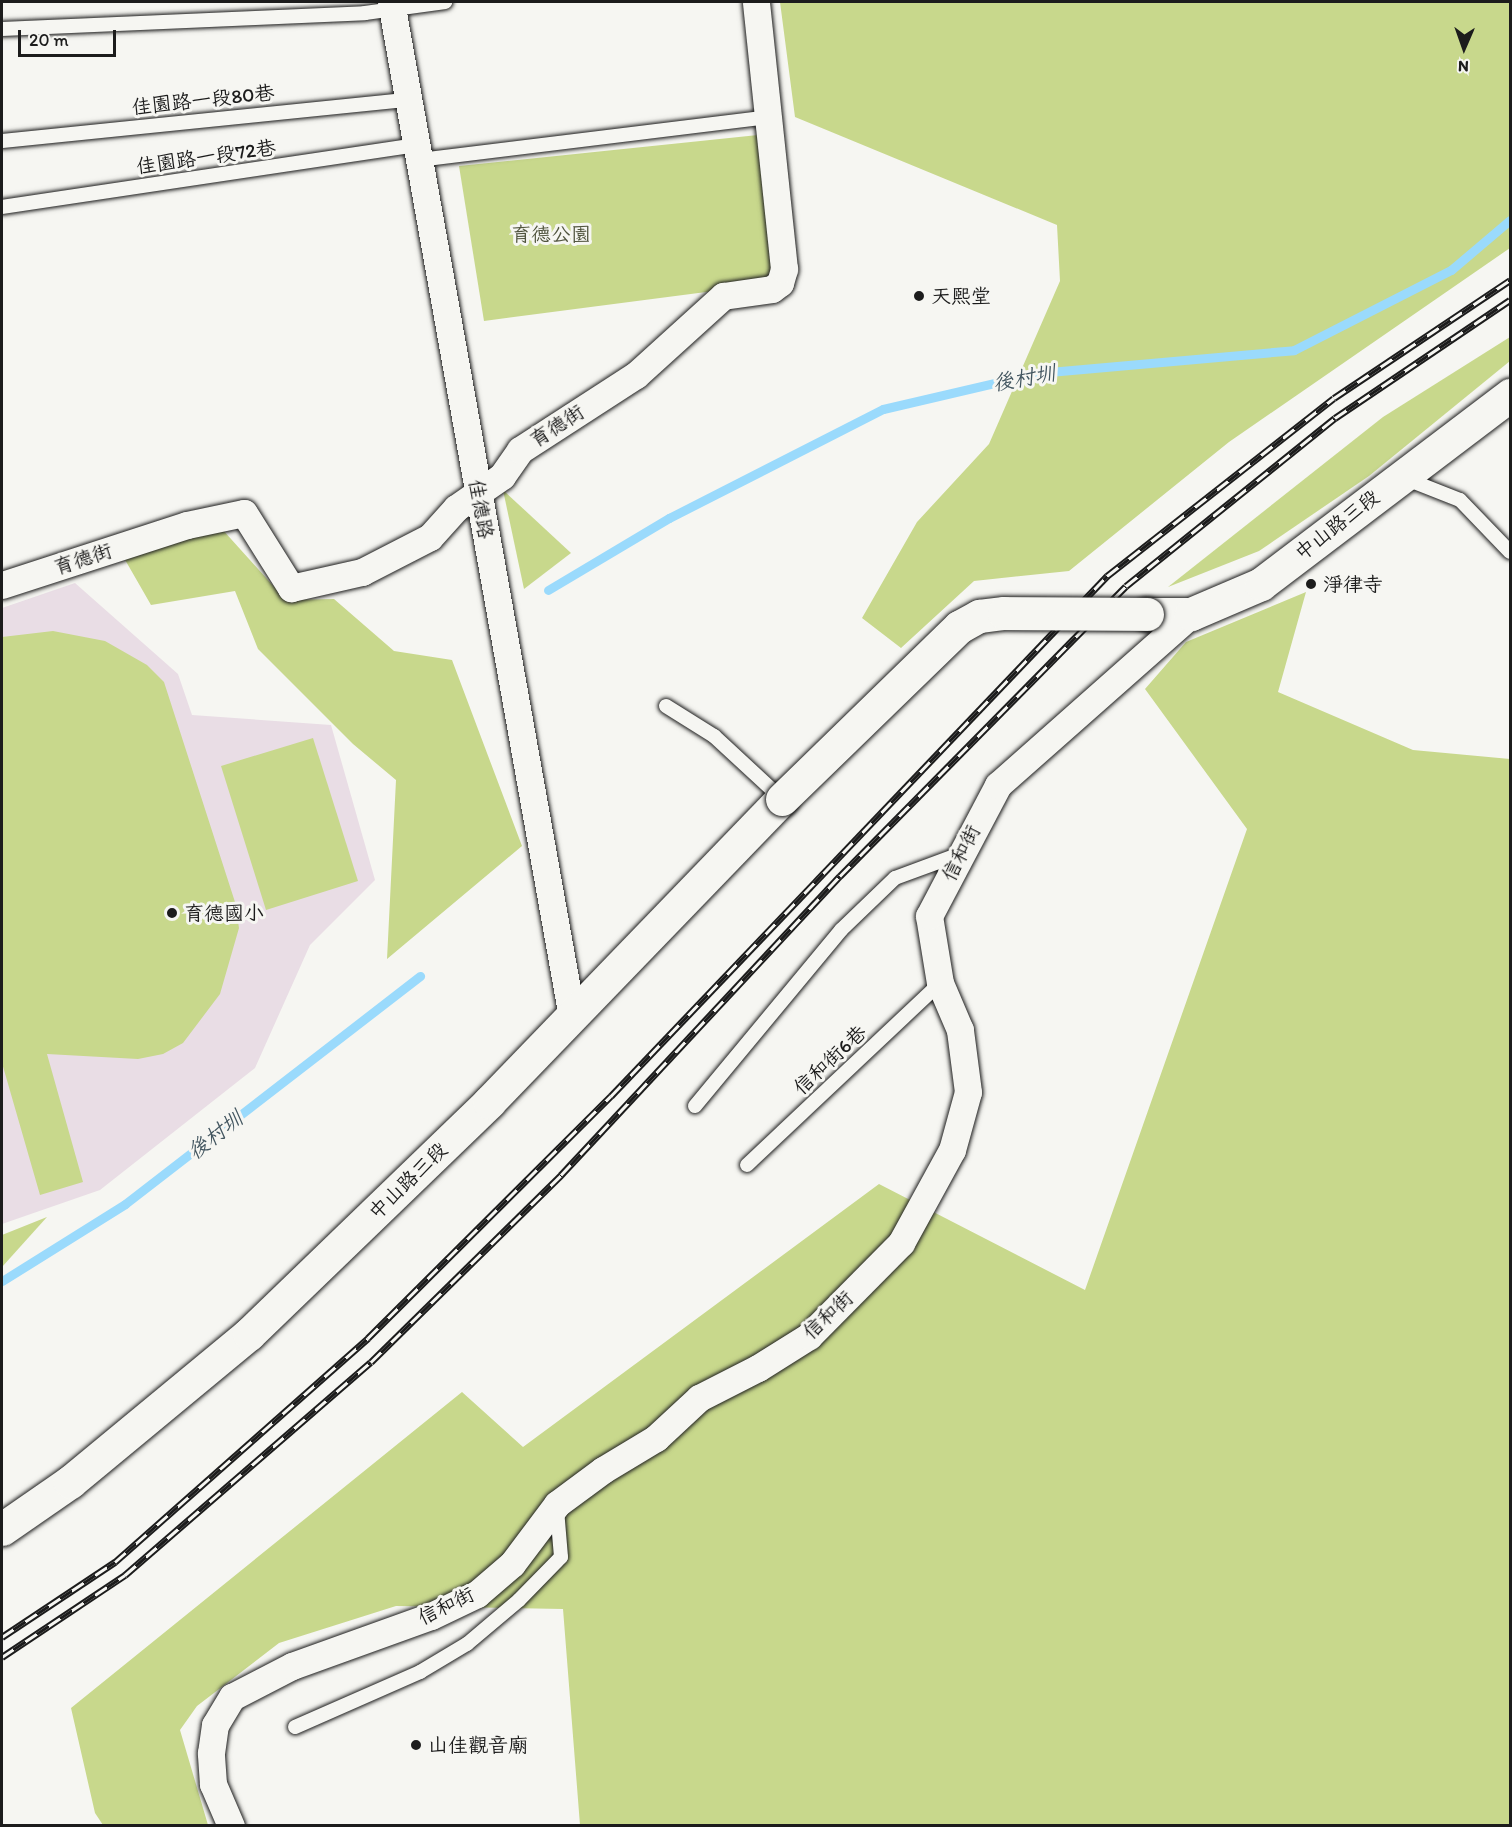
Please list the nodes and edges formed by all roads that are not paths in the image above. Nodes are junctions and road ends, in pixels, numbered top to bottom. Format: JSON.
{"nodes":[{"id":1,"x":445,"y":2,"type":"edge"},
{"id":2,"x":756,"y":2,"type":"edge"},
{"id":3,"x":392,"y":6,"type":"edge"},
{"id":4,"x":2,"y":29,"type":"edge"},
{"id":5,"x":408,"y":100,"type":"junction"},
{"id":6,"x":769,"y":117,"type":"junction"},
{"id":7,"x":2,"y":141,"type":"edge"},
{"id":8,"x":418,"y":152,"type":"junction"},
{"id":9,"x":2,"y":207,"type":"edge"},
{"id":10,"x":1510,"y":395,"type":"edge"},
{"id":11,"x":1399,"y":476,"type":"junction"},
{"id":12,"x":478,"y":493,"type":"junction"},
{"id":13,"x":1510,"y":552,"type":"edge"},
{"id":14,"x":2,"y":585,"type":"edge"},
{"id":15,"x":1191,"y":614,"type":"junction"},
{"id":16,"x":666,"y":706,"type":"dead end"},
{"id":17,"x":782,"y":799,"type":"junction"},
{"id":18,"x":962,"y":853,"type":"junction"},
{"id":19,"x":940,"y":983,"type":"junction"},
{"id":20,"x":572,"y":1017,"type":"junction"},
{"id":21,"x":695,"y":1106,"type":"dead end"},
{"id":22,"x":747,"y":1165,"type":"dead end"},
{"id":23,"x":557,"y":1504,"type":"junction"},
{"id":24,"x":2,"y":1529,"type":"edge"},
{"id":25,"x":295,"y":1727,"type":"dead end"},
{"id":26,"x":231,"y":1826,"type":"edge"}],
"edges":[{"from":1,"to":3,"type":"lane"},
{"from":2,"to":6,"type":"street","name":"育德街"},
{"from":3,"to":4,"type":"lane"},
{"from":3,"to":5,"type":"street","name":"佳德路"},
{"from":5,"to":7,"type":"lane","name":"佳園路一段80巷"},
{"from":5,"to":8,"type":"street","name":"佳德路"},
{"from":6,"to":8,"type":"lane","name":"佳園路一段72巷"},
{"from":6,"to":12,"type":"street","name":"育德街"},
{"from":8,"to":9,"type":"lane","name":"佳園路一段72巷"},
{"from":8,"to":12,"type":"street","name":"佳德路"},
{"from":10,"to":11,"type":"main road","name":"中山路三段"},
{"from":11,"to":13,"type":"lane"},
{"from":11,"to":15,"type":"main road","name":"中山路三段"},
{"from":12,"to":14,"type":"street","name":"育德街"},
{"from":12,"to":20,"type":"street","name":"佳德路"},
{"from":15,"to":17,"type":"main road","name":"中山路三段","bridge":true},
{"from":15,"to":18,"type":"street","name":"信和街"},
{"from":16,"to":17,"type":"lane"},
{"from":17,"to":20,"type":"main road","name":"中山路三段"},
{"from":18,"to":19,"type":"street","name":"信和街"},
{"from":18,"to":21,"type":"lane"},
{"from":19,"to":22,"type":"lane","name":"信和街6巷"},
{"from":19,"to":23,"type":"street","name":"信和街"},
{"from":20,"to":24,"type":"main road","name":"中山路三段"},
{"from":23,"to":25,"type":"lane"},
{"from":23,"to":26,"type":"street","name":"信和街"}]}
